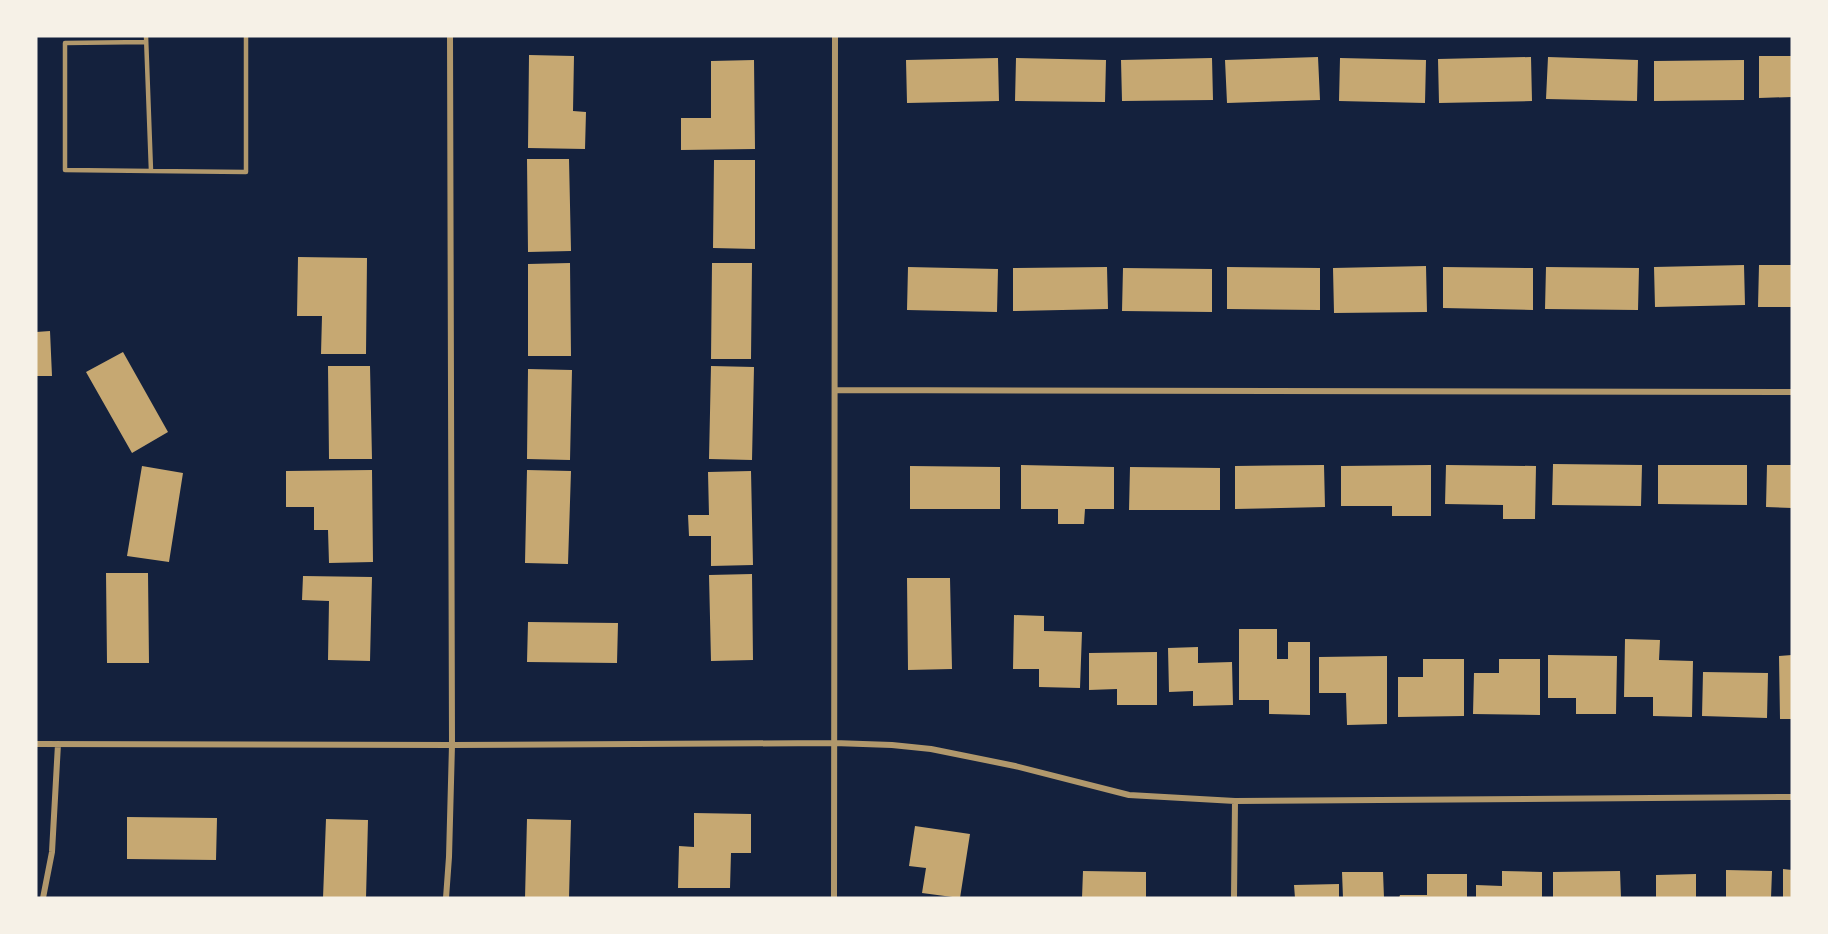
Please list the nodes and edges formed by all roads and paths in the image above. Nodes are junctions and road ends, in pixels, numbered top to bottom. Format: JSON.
{"nodes":[{"id":1,"x":246,"y":36,"type":"edge"},
{"id":2,"x":450,"y":36,"type":"edge"},
{"id":3,"x":835,"y":36,"type":"edge"},
{"id":4,"x":146,"y":39,"type":"edge"},
{"id":5,"x":151,"y":171,"type":"junction"},
{"id":6,"x":835,"y":390,"type":"junction"},
{"id":7,"x":1792,"y":392,"type":"edge"},
{"id":8,"x":834,"y":743,"type":"junction"},
{"id":9,"x":36,"y":744,"type":"edge"},
{"id":10,"x":58,"y":744,"type":"junction"},
{"id":11,"x":452,"y":745,"type":"junction"},
{"id":12,"x":1792,"y":797,"type":"edge"},
{"id":13,"x":1235,"y":801,"type":"junction"},
{"id":14,"x":43,"y":898,"type":"edge"},
{"id":15,"x":446,"y":898,"type":"edge"},
{"id":16,"x":834,"y":898,"type":"edge"},
{"id":17,"x":1234,"y":898,"type":"edge"}],
"edges":[{"from":1,"to":5,"type":"lane"},
{"from":2,"to":11,"type":"street"},
{"from":3,"to":6,"type":"street"},
{"from":4,"to":5,"type":"lane"},
{"from":4,"to":5,"type":"lane"},
{"from":6,"to":7,"type":"street"},
{"from":6,"to":8,"type":"street"},
{"from":8,"to":11,"type":"street"},
{"from":8,"to":13,"type":"street"},
{"from":8,"to":16,"type":"street"},
{"from":9,"to":10,"type":"street"},
{"from":10,"to":11,"type":"street"},
{"from":10,"to":14,"type":"street"},
{"from":11,"to":15,"type":"street"},
{"from":12,"to":13,"type":"street"},
{"from":13,"to":17,"type":"street"}]}
